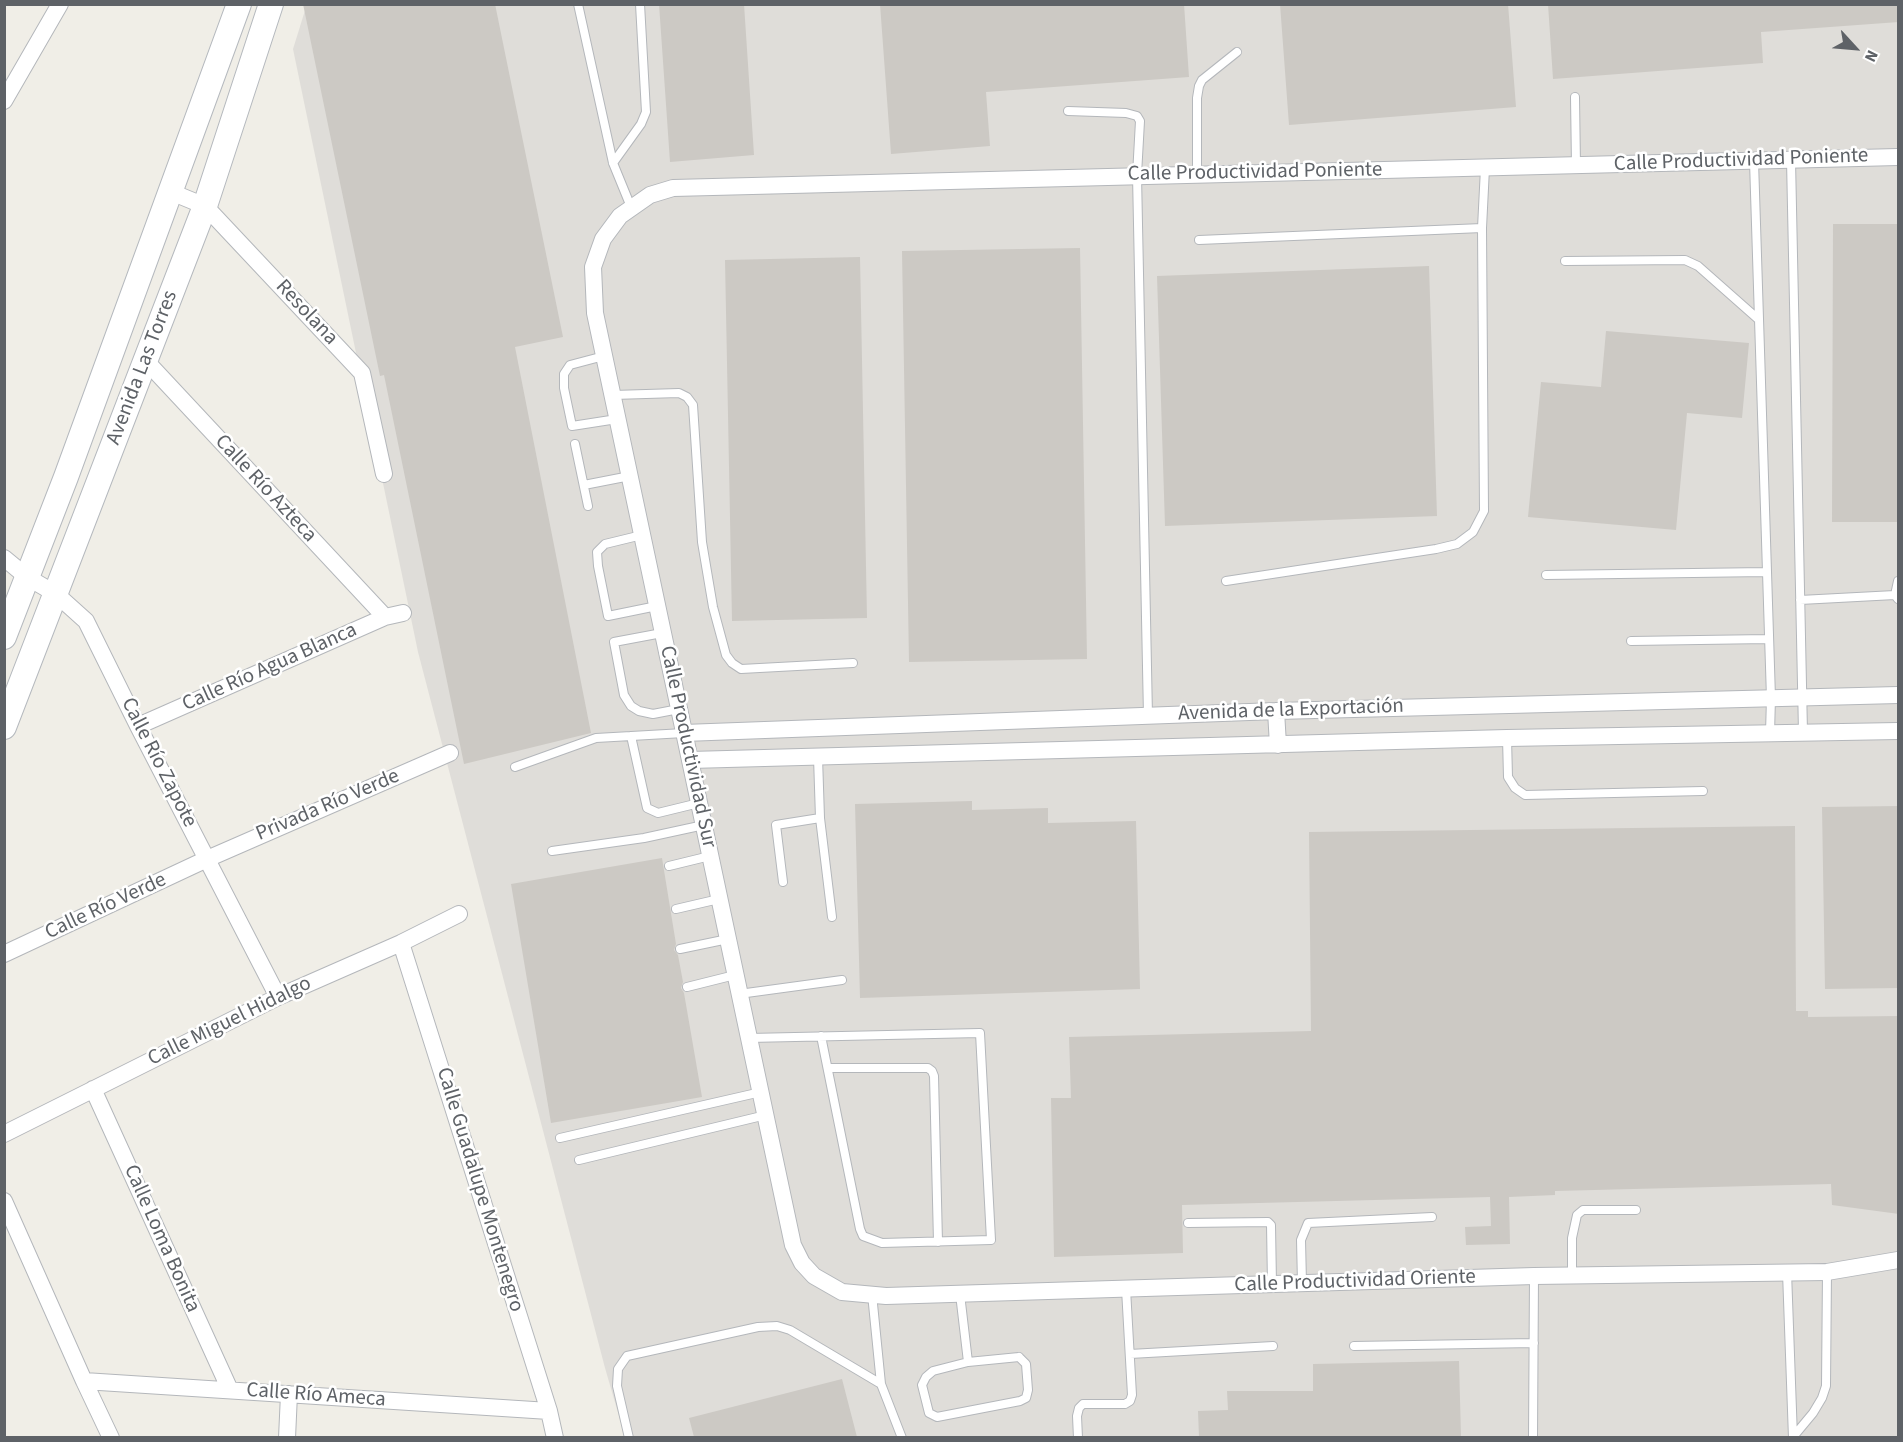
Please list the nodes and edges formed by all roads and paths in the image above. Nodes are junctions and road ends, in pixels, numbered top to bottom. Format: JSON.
{"nodes":[{"id":1,"x":60,"y":4,"type":"edge"},
{"id":2,"x":239,"y":4,"type":"edge"},
{"id":3,"x":271,"y":4,"type":"edge"},
{"id":4,"x":578,"y":4,"type":"edge"},
{"id":5,"x":640,"y":4,"type":"edge"},
{"id":6,"x":1237,"y":52,"type":"dead end"},
{"id":7,"x":1575,"y":97,"type":"dead end"},
{"id":8,"x":4,"y":101,"type":"edge"},
{"id":9,"x":1068,"y":111,"type":"dead end"},
{"id":10,"x":1899,"y":157,"type":"edge"},
{"id":11,"x":1791,"y":160,"type":"junction"},
{"id":12,"x":1754,"y":161,"type":"junction"},
{"id":13,"x":613,"y":162,"type":"junction"},
{"id":14,"x":1576,"y":166,"type":"junction"},
{"id":15,"x":1485,"y":168,"type":"junction"},
{"id":16,"x":1197,"y":174,"type":"junction"},
{"id":17,"x":1137,"y":175,"type":"junction"},
{"id":18,"x":171,"y":192,"type":"junction"},
{"id":19,"x":205,"y":206,"type":"junction"},
{"id":20,"x":626,"y":212,"type":"junction"},
{"id":21,"x":1482,"y":228,"type":"junction"},
{"id":22,"x":1199,"y":240,"type":"dead end"},
{"id":23,"x":1565,"y":261,"type":"dead end"},
{"id":24,"x":1758,"y":319,"type":"junction"},
{"id":25,"x":604,"y":356,"type":"junction"},
{"id":26,"x":146,"y":361,"type":"junction"},
{"id":27,"x":613,"y":395,"type":"junction"},
{"id":28,"x":617,"y":419,"type":"junction"},
{"id":29,"x":575,"y":444,"type":"dead end"},
{"id":30,"x":384,"y":474,"type":"dead end"},
{"id":31,"x":630,"y":476,"type":"junction"},
{"id":32,"x":584,"y":485,"type":"junction"},
{"id":33,"x":588,"y":506,"type":"dead end"},
{"id":34,"x":642,"y":535,"type":"junction"},
{"id":35,"x":4,"y":558,"type":"edge"},
{"id":36,"x":1766,"y":572,"type":"junction"},
{"id":37,"x":1545,"y":575,"type":"dead end"},
{"id":38,"x":27,"y":577,"type":"junction"},
{"id":39,"x":1226,"y":581,"type":"dead end"},
{"id":40,"x":1899,"y":581,"type":"edge"},
{"id":41,"x":56,"y":594,"type":"junction"},
{"id":42,"x":1897,"y":597,"type":"edge"},
{"id":43,"x":1800,"y":600,"type":"junction"},
{"id":44,"x":657,"y":606,"type":"junction"},
{"id":45,"x":403,"y":613,"type":"dead end"},
{"id":46,"x":385,"y":617,"type":"junction"},
{"id":47,"x":662,"y":633,"type":"junction"},
{"id":48,"x":4,"y":637,"type":"edge"},
{"id":49,"x":1768,"y":639,"type":"junction"},
{"id":50,"x":1631,"y":640,"type":"dead end"},
{"id":51,"x":853,"y":663,"type":"dead end"},
{"id":52,"x":1899,"y":695,"type":"edge"},
{"id":53,"x":1771,"y":698,"type":"junction"},
{"id":54,"x":1802,"y":698,"type":"junction"},
{"id":55,"x":679,"y":709,"type":"junction"},
{"id":56,"x":1276,"y":711,"type":"junction"},
{"id":57,"x":1148,"y":716,"type":"junction"},
{"id":58,"x":138,"y":726,"type":"junction"},
{"id":59,"x":4,"y":727,"type":"edge"},
{"id":60,"x":1899,"y":730,"type":"edge"},
{"id":61,"x":1803,"y":732,"type":"junction"},
{"id":62,"x":684,"y":733,"type":"junction"},
{"id":63,"x":1770,"y":733,"type":"junction"},
{"id":64,"x":631,"y":736,"type":"junction"},
{"id":65,"x":1507,"y":738,"type":"junction"},
{"id":66,"x":1278,"y":745,"type":"junction"},
{"id":67,"x":450,"y":753,"type":"dead end"},
{"id":68,"x":818,"y":757,"type":"junction"},
{"id":69,"x":690,"y":760,"type":"junction"},
{"id":70,"x":515,"y":767,"type":"dead end"},
{"id":71,"x":1703,"y":791,"type":"dead end"},
{"id":72,"x":699,"y":803,"type":"junction"},
{"id":73,"x":820,"y":818,"type":"junction"},
{"id":74,"x":704,"y":825,"type":"junction"},
{"id":75,"x":552,"y":851,"type":"dead end"},
{"id":76,"x":710,"y":856,"type":"junction"},
{"id":77,"x":207,"y":859,"type":"junction"},
{"id":78,"x":669,"y":866,"type":"dead end"},
{"id":79,"x":783,"y":882,"type":"dead end"},
{"id":80,"x":719,"y":899,"type":"junction"},
{"id":81,"x":676,"y":909,"type":"dead end"},
{"id":82,"x":459,"y":914,"type":"dead end"},
{"id":83,"x":832,"y":917,"type":"dead end"},
{"id":84,"x":728,"y":939,"type":"junction"},
{"id":85,"x":401,"y":943,"type":"junction"},
{"id":86,"x":680,"y":949,"type":"dead end"},
{"id":87,"x":4,"y":954,"type":"edge"},
{"id":88,"x":735,"y":975,"type":"junction"},
{"id":89,"x":842,"y":980,"type":"dead end"},
{"id":90,"x":687,"y":987,"type":"dead end"},
{"id":91,"x":739,"y":994,"type":"junction"},
{"id":92,"x":278,"y":997,"type":"junction"},
{"id":93,"x":821,"y":1036,"type":"junction"},
{"id":94,"x":749,"y":1038,"type":"junction"},
{"id":95,"x":828,"y":1068,"type":"junction"},
{"id":96,"x":93,"y":1089,"type":"junction"},
{"id":97,"x":762,"y":1092,"type":"junction"},
{"id":98,"x":767,"y":1114,"type":"junction"},
{"id":99,"x":4,"y":1134,"type":"edge"},
{"id":100,"x":560,"y":1138,"type":"dead end"},
{"id":101,"x":579,"y":1160,"type":"dead end"},
{"id":102,"x":4,"y":1201,"type":"edge"},
{"id":103,"x":1636,"y":1210,"type":"dead end"},
{"id":104,"x":1432,"y":1217,"type":"dead end"},
{"id":105,"x":1188,"y":1224,"type":"dead end"},
{"id":106,"x":938,"y":1242,"type":"junction"},
{"id":107,"x":1899,"y":1260,"type":"edge"},
{"id":108,"x":1787,"y":1272,"type":"junction"},
{"id":109,"x":1827,"y":1272,"type":"junction"},
{"id":110,"x":1572,"y":1275,"type":"junction"},
{"id":111,"x":814,"y":1276,"type":"joint"},
{"id":112,"x":1534,"y":1276,"type":"junction"},
{"id":113,"x":1302,"y":1283,"type":"junction"},
{"id":114,"x":1272,"y":1284,"type":"junction"},
{"id":115,"x":1126,"y":1289,"type":"junction"},
{"id":116,"x":872,"y":1294,"type":"junction"},
{"id":117,"x":960,"y":1294,"type":"junction"},
{"id":118,"x":1534,"y":1343,"type":"junction"},
{"id":119,"x":1273,"y":1346,"type":"dead end"},
{"id":120,"x":1354,"y":1346,"type":"dead end"},
{"id":121,"x":1130,"y":1354,"type":"junction"},
{"id":122,"x":969,"y":1362,"type":"junction"},
{"id":123,"x":84,"y":1381,"type":"junction"},
{"id":124,"x":881,"y":1384,"type":"junction"},
{"id":125,"x":230,"y":1390,"type":"junction"},
{"id":126,"x":289,"y":1394,"type":"junction"},
{"id":127,"x":549,"y":1411,"type":"junction"},
{"id":128,"x":111,"y":1437,"type":"edge"},
{"id":129,"x":287,"y":1437,"type":"edge"},
{"id":130,"x":555,"y":1437,"type":"edge"},
{"id":131,"x":629,"y":1437,"type":"edge"},
{"id":132,"x":902,"y":1437,"type":"edge"},
{"id":133,"x":1078,"y":1437,"type":"edge"},
{"id":134,"x":1533,"y":1437,"type":"edge"},
{"id":135,"x":1792,"y":1437,"type":"edge"}],
"edges":[{"from":1,"to":8,"type":"street"},
{"from":2,"to":18,"type":"street","name":"Avenida Las Torres"},
{"from":3,"to":19,"type":"street","name":"Avenida Las Torres"},
{"from":4,"to":13,"type":"lane"},
{"from":5,"to":13,"type":"lane"},
{"from":6,"to":16,"type":"lane"},
{"from":7,"to":14,"type":"lane"},
{"from":9,"to":17,"type":"lane"},
{"from":10,"to":11,"type":"street","name":"Calle Productividad Poniente"},
{"from":11,"to":12,"type":"street","name":"Calle Productividad Poniente"},
{"from":11,"to":43,"type":"lane"},
{"from":12,"to":14,"type":"street","name":"Calle Productividad Poniente"},
{"from":12,"to":24,"type":"lane"},
{"from":13,"to":20,"type":"lane"},
{"from":14,"to":15,"type":"street","name":"Calle Productividad Poniente"},
{"from":15,"to":16,"type":"street","name":"Calle Productividad Poniente"},
{"from":15,"to":21,"type":"lane"},
{"from":16,"to":17,"type":"street","name":"Calle Productividad Poniente"},
{"from":17,"to":20,"type":"street","name":"Calle Productividad Poniente"},
{"from":17,"to":57,"type":"lane"},
{"from":18,"to":19,"type":"street","name":"Resolana"},
{"from":18,"to":38,"type":"street","name":"Avenida Las Torres"},
{"from":19,"to":26,"type":"street","name":"Avenida Las Torres"},
{"from":19,"to":30,"type":"street","name":"Resolana"},
{"from":20,"to":25,"type":"street","name":"Calle Productividad Sur"},
{"from":21,"to":22,"type":"lane"},
{"from":21,"to":39,"type":"lane"},
{"from":23,"to":24,"type":"lane"},
{"from":24,"to":36,"type":"lane"},
{"from":25,"to":27,"type":"street","name":"Calle Productividad Sur"},
{"from":25,"to":28,"type":"lane"},
{"from":26,"to":41,"type":"street","name":"Avenida Las Torres"},
{"from":26,"to":46,"type":"street","name":"Calle Río Azteca"},
{"from":27,"to":28,"type":"street","name":"Calle Productividad Sur"},
{"from":27,"to":51,"type":"lane"},
{"from":28,"to":31,"type":"street","name":"Calle Productividad Sur"},
{"from":29,"to":32,"type":"lane"},
{"from":31,"to":32,"type":"lane"},
{"from":31,"to":34,"type":"street","name":"Calle Productividad Sur"},
{"from":32,"to":33,"type":"lane"},
{"from":34,"to":44,"type":"street","name":"Calle Productividad Sur"},
{"from":34,"to":44,"type":"lane"},
{"from":35,"to":38,"type":"street","name":"Calle Río Zapote"},
{"from":36,"to":37,"type":"lane"},
{"from":36,"to":49,"type":"lane"},
{"from":38,"to":41,"type":"street","name":"Calle Río Zapote"},
{"from":38,"to":48,"type":"street","name":"Avenida Las Torres"},
{"from":40,"to":42,"type":"lane"},
{"from":41,"to":58,"type":"street","name":"Calle Río Zapote"},
{"from":41,"to":59,"type":"street","name":"Avenida Las Torres"},
{"from":42,"to":43,"type":"lane"},
{"from":43,"to":54,"type":"lane"},
{"from":44,"to":47,"type":"street","name":"Calle Productividad Sur"},
{"from":45,"to":46,"type":"street","name":"Calle Río Agua Blanca"},
{"from":46,"to":58,"type":"street","name":"Calle Río Agua Blanca"},
{"from":47,"to":55,"type":"street","name":"Calle Productividad Sur"},
{"from":47,"to":55,"type":"lane"},
{"from":49,"to":50,"type":"lane"},
{"from":49,"to":53,"type":"lane"},
{"from":52,"to":54,"type":"street","name":"Avenida de la Exportación"},
{"from":53,"to":54,"type":"street","name":"Avenida de la Exportación"},
{"from":53,"to":56,"type":"street","name":"Avenida de la Exportación"},
{"from":53,"to":63,"type":"lane"},
{"from":54,"to":61,"type":"lane"},
{"from":55,"to":62,"type":"street","name":"Calle Productividad Sur"},
{"from":56,"to":57,"type":"street","name":"Avenida de la Exportación"},
{"from":56,"to":66,"type":"street"},
{"from":57,"to":62,"type":"street","name":"Avenida de la Exportación"},
{"from":58,"to":77,"type":"street","name":"Calle Río Zapote"},
{"from":60,"to":61,"type":"street","name":"Avenida de la Exportación"},
{"from":61,"to":63,"type":"street","name":"Avenida de la Exportación"},
{"from":62,"to":64,"type":"lane"},
{"from":62,"to":69,"type":"street","name":"Calle Productividad Sur"},
{"from":63,"to":65,"type":"street","name":"Avenida de la Exportación"},
{"from":64,"to":70,"type":"lane"},
{"from":64,"to":72,"type":"lane"},
{"from":65,"to":66,"type":"street","name":"Avenida de la Exportación"},
{"from":65,"to":71,"type":"lane"},
{"from":66,"to":68,"type":"street","name":"Avenida de la Exportación"},
{"from":67,"to":77,"type":"street","name":"Privada Río Verde"},
{"from":68,"to":69,"type":"street","name":"Avenida de la Exportación"},
{"from":68,"to":73,"type":"lane"},
{"from":69,"to":72,"type":"street","name":"Calle Productividad Sur"},
{"from":72,"to":74,"type":"street","name":"Calle Productividad Sur"},
{"from":73,"to":79,"type":"lane"},
{"from":73,"to":83,"type":"lane"},
{"from":74,"to":75,"type":"lane"},
{"from":74,"to":76,"type":"street","name":"Calle Productividad Sur"},
{"from":76,"to":78,"type":"lane"},
{"from":76,"to":80,"type":"street","name":"Calle Productividad Sur"},
{"from":77,"to":87,"type":"street","name":"Calle Río Verde"},
{"from":77,"to":92,"type":"street","name":"Calle Río Zapote"},
{"from":80,"to":81,"type":"lane"},
{"from":80,"to":84,"type":"street","name":"Calle Productividad Sur"},
{"from":82,"to":85,"type":"street","name":"Calle Miguel Hidalgo"},
{"from":84,"to":86,"type":"lane"},
{"from":84,"to":88,"type":"street","name":"Calle Productividad Sur"},
{"from":85,"to":92,"type":"street","name":"Calle Miguel Hidalgo"},
{"from":85,"to":127,"type":"street","name":"Calle Guadalupe Montenegro"},
{"from":88,"to":90,"type":"lane"},
{"from":88,"to":91,"type":"street","name":"Calle Productividad Sur"},
{"from":89,"to":91,"type":"lane"},
{"from":91,"to":94,"type":"street","name":"Calle Productividad Sur"},
{"from":92,"to":96,"type":"street","name":"Calle Miguel Hidalgo"},
{"from":93,"to":94,"type":"lane"},
{"from":93,"to":95,"type":"lane"},
{"from":93,"to":106,"type":"lane"},
{"from":94,"to":97,"type":"street","name":"Calle Productividad Sur"},
{"from":95,"to":106,"type":"lane"},
{"from":95,"to":106,"type":"lane"},
{"from":96,"to":99,"type":"street","name":"Calle Miguel Hidalgo"},
{"from":96,"to":125,"type":"street","name":"Calle Loma Bonita"},
{"from":97,"to":98,"type":"street","name":"Calle Productividad Sur"},
{"from":97,"to":100,"type":"lane"},
{"from":98,"to":101,"type":"lane"},
{"from":98,"to":111,"type":"street","name":"Calle Productividad Sur"},
{"from":102,"to":123,"type":"street"},
{"from":103,"to":110,"type":"lane"},
{"from":104,"to":113,"type":"lane"},
{"from":105,"to":114,"type":"lane"},
{"from":107,"to":109,"type":"street","name":"Calle Productividad Oriente"},
{"from":108,"to":109,"type":"street","name":"Calle Productividad Oriente"},
{"from":108,"to":110,"type":"street","name":"Calle Productividad Oriente"},
{"from":108,"to":135,"type":"lane"},
{"from":109,"to":135,"type":"lane"},
{"from":110,"to":112,"type":"street","name":"Calle Productividad Oriente"},
{"from":111,"to":116,"type":"street","name":"Calle Productividad Oriente"},
{"from":112,"to":113,"type":"street","name":"Calle Productividad Oriente"},
{"from":112,"to":118,"type":"lane"},
{"from":113,"to":114,"type":"street","name":"Calle Productividad Oriente"},
{"from":114,"to":115,"type":"street","name":"Calle Productividad Oriente"},
{"from":115,"to":117,"type":"street","name":"Calle Productividad Oriente"},
{"from":115,"to":121,"type":"lane"},
{"from":116,"to":117,"type":"street","name":"Calle Productividad Oriente"},
{"from":116,"to":124,"type":"lane"},
{"from":117,"to":122,"type":"lane"},
{"from":118,"to":120,"type":"lane"},
{"from":118,"to":134,"type":"lane"},
{"from":119,"to":121,"type":"lane"},
{"from":121,"to":133,"type":"lane"},
{"from":122,"to":122,"type":"lane"},
{"from":123,"to":125,"type":"street","name":"Calle Río Ameca"},
{"from":123,"to":128,"type":"street"},
{"from":124,"to":131,"type":"lane"},
{"from":124,"to":132,"type":"lane"},
{"from":125,"to":126,"type":"street","name":"Calle Río Ameca"},
{"from":126,"to":127,"type":"street","name":"Calle Río Ameca"},
{"from":126,"to":129,"type":"street"},
{"from":127,"to":130,"type":"street","name":"Calle Guadalupe Montenegro"}]}
